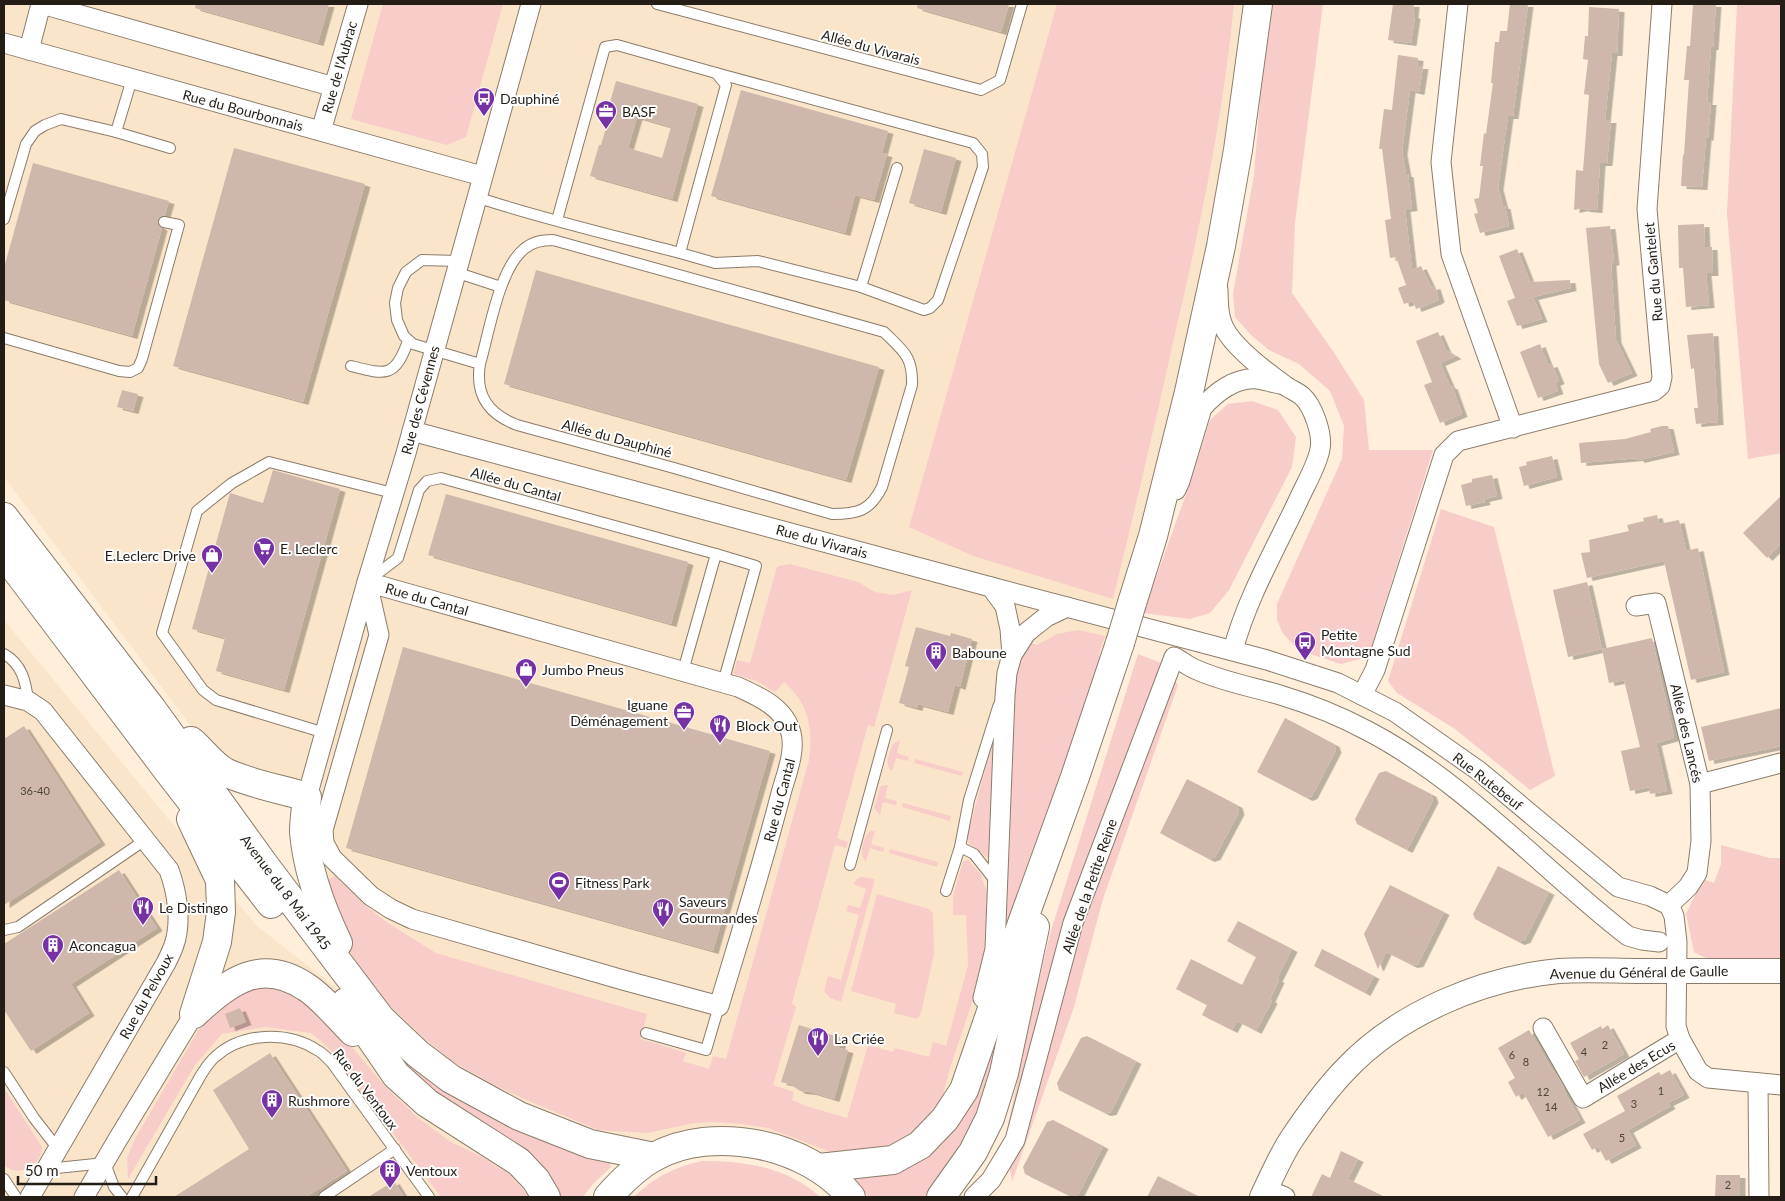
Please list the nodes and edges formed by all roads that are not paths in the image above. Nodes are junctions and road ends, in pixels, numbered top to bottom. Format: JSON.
{"nodes":[{"id":1,"x":41,"y":4,"type":"edge"},
{"id":2,"x":358,"y":4,"type":"edge"},
{"id":3,"x":531,"y":4,"type":"edge"},
{"id":4,"x":658,"y":4,"type":"edge"},
{"id":5,"x":1022,"y":4,"type":"edge"},
{"id":6,"x":1258,"y":4,"type":"edge"},
{"id":7,"x":1458,"y":4,"type":"edge"},
{"id":8,"x":1662,"y":4,"type":"edge"},
{"id":9,"x":4,"y":43,"type":"edge"},
{"id":10,"x":29,"y":50,"type":"junction"},
{"id":11,"x":716,"y":73,"type":"junction"},
{"id":12,"x":132,"y":79,"type":"junction"},
{"id":13,"x":334,"y":87,"type":"junction"},
{"id":14,"x":321,"y":131,"type":"junction"},
{"id":15,"x":116,"y":132,"type":"junction"},
{"id":16,"x":170,"y":148,"type":"dead end"},
{"id":17,"x":897,"y":168,"type":"dead end"},
{"id":18,"x":482,"y":176,"type":"junction"},
{"id":19,"x":476,"y":197,"type":"junction"},
{"id":20,"x":4,"y":219,"type":"edge"},
{"id":21,"x":557,"y":220,"type":"junction"},
{"id":22,"x":164,"y":222,"type":"dead end"},
{"id":23,"x":1221,"y":246,"type":"junction"},
{"id":24,"x":680,"y":253,"type":"junction"},
{"id":25,"x":457,"y":267,"type":"junction"},
{"id":26,"x":502,"y":287,"type":"junction"},
{"id":27,"x":861,"y":287,"type":"junction"},
{"id":28,"x":4,"y":338,"type":"edge"},
{"id":29,"x":408,"y":341,"type":"junction"},
{"id":30,"x":434,"y":350,"type":"junction"},
{"id":31,"x":480,"y":364,"type":"junction"},
{"id":32,"x":351,"y":366,"type":"dead end"},
{"id":33,"x":1284,"y":385,"type":"junction"},
{"id":34,"x":1513,"y":428,"type":"junction"},
{"id":35,"x":412,"y":431,"type":"junction"},
{"id":36,"x":393,"y":493,"type":"junction"},
{"id":37,"x":4,"y":516,"type":"edge"},
{"id":38,"x":1153,"y":536,"type":"junction"},
{"id":39,"x":4,"y":554,"type":"edge"},
{"id":40,"x":716,"y":554,"type":"junction"},
{"id":41,"x":367,"y":582,"type":"junction"},
{"id":42,"x":991,"y":587,"type":"junction"},
{"id":43,"x":1636,"y":606,"type":"dead end"},
{"id":44,"x":1067,"y":607,"type":"junction"},
{"id":45,"x":1233,"y":650,"type":"junction"},
{"id":46,"x":4,"y":654,"type":"edge"},
{"id":47,"x":1012,"y":654,"type":"junction"},
{"id":48,"x":683,"y":671,"type":"junction"},
{"id":49,"x":723,"y":683,"type":"junction"},
{"id":50,"x":4,"y":695,"type":"edge"},
{"id":51,"x":1362,"y":695,"type":"junction"},
{"id":52,"x":1005,"y":696,"type":"junction"},
{"id":53,"x":28,"y":701,"type":"junction"},
{"id":54,"x":152,"y":709,"type":"junction"},
{"id":55,"x":887,"y":730,"type":"dead end"},
{"id":56,"x":325,"y":732,"type":"junction"},
{"id":57,"x":1781,"y":763,"type":"edge"},
{"id":58,"x":168,"y":771,"type":"junction"},
{"id":59,"x":1700,"y":784,"type":"junction"},
{"id":60,"x":307,"y":797,"type":"junction"},
{"id":61,"x":145,"y":840,"type":"junction"},
{"id":62,"x":1052,"y":842,"type":"junction"},
{"id":63,"x":960,"y":847,"type":"junction"},
{"id":64,"x":850,"y":865,"type":"dead end"},
{"id":65,"x":997,"y":884,"type":"junction"},
{"id":66,"x":946,"y":891,"type":"dead end"},
{"id":67,"x":1669,"y":905,"type":"junction"},
{"id":68,"x":4,"y":930,"type":"edge"},
{"id":69,"x":1659,"y":942,"type":"dead end"},
{"id":70,"x":1676,"y":971,"type":"junction"},
{"id":71,"x":1781,"y":971,"type":"edge"},
{"id":72,"x":364,"y":996,"type":"junction"},
{"id":73,"x":719,"y":1006,"type":"junction"},
{"id":74,"x":194,"y":1014,"type":"junction"},
{"id":75,"x":1543,"y":1028,"type":"dead end"},
{"id":76,"x":646,"y":1033,"type":"dead end"},
{"id":77,"x":1680,"y":1039,"type":"junction"},
{"id":78,"x":4,"y":1072,"type":"edge"},
{"id":79,"x":396,"y":1075,"type":"junction"},
{"id":80,"x":1758,"y":1082,"type":"junction"},
{"id":81,"x":1781,"y":1085,"type":"edge"},
{"id":82,"x":964,"y":1090,"type":"junction"},
{"id":83,"x":58,"y":1149,"type":"junction"},
{"id":84,"x":395,"y":1149,"type":"junction"},
{"id":85,"x":654,"y":1157,"type":"junction"},
{"id":86,"x":104,"y":1163,"type":"junction"},
{"id":87,"x":818,"y":1168,"type":"junction"},
{"id":88,"x":47,"y":1169,"type":"junction"},
{"id":89,"x":4,"y":1179,"type":"edge"},
{"id":90,"x":1271,"y":1194,"type":"edge"},
{"id":91,"x":16,"y":1197,"type":"edge"},
{"id":92,"x":30,"y":1197,"type":"edge"},
{"id":93,"x":84,"y":1197,"type":"edge"},
{"id":94,"x":122,"y":1197,"type":"edge"},
{"id":95,"x":132,"y":1197,"type":"edge"},
{"id":96,"x":324,"y":1197,"type":"edge"},
{"id":97,"x":429,"y":1197,"type":"edge"},
{"id":98,"x":546,"y":1197,"type":"edge"},
{"id":99,"x":608,"y":1197,"type":"edge"},
{"id":100,"x":851,"y":1197,"type":"edge"},
{"id":101,"x":941,"y":1197,"type":"edge"},
{"id":102,"x":974,"y":1197,"type":"edge"},
{"id":103,"x":1759,"y":1197,"type":"edge"}],
"edges":[{"from":1,"to":10,"type":"street"},
{"from":1,"to":13,"type":"street"},
{"from":2,"to":13,"type":"street","name":"Rue de l'Aubrac"},
{"from":3,"to":18,"type":"street","name":"Rue des Cévennes"},
{"from":4,"to":5,"type":"lane","name":"Allée du Vivarais"},
{"from":6,"to":23,"type":"main road"},
{"from":7,"to":34,"type":"street"},
{"from":8,"to":34,"type":"street","name":"Rue du Gantelet"},
{"from":9,"to":10,"type":"street","name":"Rue du Bourbonnais"},
{"from":10,"to":12,"type":"street","name":"Rue du Bourbonnais"},
{"from":11,"to":21,"type":"lane"},
{"from":11,"to":24,"type":"lane"},
{"from":11,"to":27,"type":"lane"},
{"from":12,"to":14,"type":"street","name":"Rue du Bourbonnais"},
{"from":12,"to":15,"type":"lane"},
{"from":13,"to":14,"type":"street","name":"Rue de l'Aubrac"},
{"from":14,"to":18,"type":"street","name":"Rue du Bourbonnais"},
{"from":15,"to":16,"type":"lane"},
{"from":15,"to":20,"type":"lane"},
{"from":17,"to":27,"type":"lane"},
{"from":18,"to":19,"type":"street","name":"Rue des Cévennes"},
{"from":19,"to":21,"type":"lane"},
{"from":19,"to":25,"type":"street","name":"Rue des Cévennes"},
{"from":21,"to":24,"type":"lane"},
{"from":22,"to":28,"type":"lane"},
{"from":23,"to":33,"type":"street"},
{"from":23,"to":38,"type":"main road"},
{"from":24,"to":27,"type":"lane"},
{"from":25,"to":26,"type":"lane"},
{"from":25,"to":29,"type":"lane"},
{"from":25,"to":30,"type":"street","name":"Rue des Cévennes"},
{"from":26,"to":31,"type":"lane","name":"Allée du Dauphiné"},
{"from":26,"to":31,"type":"lane","name":"Allée du Dauphiné"},
{"from":29,"to":30,"type":"lane"},
{"from":29,"to":32,"type":"lane"},
{"from":30,"to":31,"type":"lane"},
{"from":30,"to":35,"type":"street","name":"Rue des Cévennes"},
{"from":33,"to":38,"type":"street"},
{"from":33,"to":45,"type":"street"},
{"from":34,"to":51,"type":"street","name":"Rue du Gantelet"},
{"from":35,"to":36,"type":"street","name":"Rue des Cévennes"},
{"from":35,"to":42,"type":"street","name":"Rue du Vivarais"},
{"from":36,"to":41,"type":"street","name":"Rue des Cévennes"},
{"from":36,"to":56,"type":"lane"},
{"from":37,"to":54,"type":"main road","name":"Avenue du 8 Mai 1945"},
{"from":38,"to":62,"type":"main road","bridge":true},
{"from":39,"to":58,"type":"main road","name":"Avenue du 8 Mai 1945"},
{"from":40,"to":41,"type":"lane","name":"Allée du Cantal"},
{"from":40,"to":48,"type":"lane"},
{"from":40,"to":49,"type":"lane","name":"Allée du Cantal"},
{"from":41,"to":48,"type":"street","name":"Rue du Cantal"},
{"from":41,"to":56,"type":"street","name":"Rue des Cévennes"},
{"from":41,"to":73,"type":"street","name":"Rue du Cantal"},
{"from":42,"to":44,"type":"street","name":"Rue du Vivarais"},
{"from":42,"to":47,"type":"street"},
{"from":43,"to":59,"type":"street","name":"Allée des Lancés"},
{"from":44,"to":45,"type":"street","name":"Rue du Vivarais"},
{"from":44,"to":47,"type":"street"},
{"from":45,"to":51,"type":"street","name":"Rue Rutebeuf"},
{"from":46,"to":53,"type":"lane"},
{"from":47,"to":52,"type":"street"},
{"from":48,"to":49,"type":"street","name":"Rue du Cantal"},
{"from":49,"to":73,"type":"street","name":"Rue du Cantal"},
{"from":50,"to":53,"type":"street","name":"Rue du Pelvoux"},
{"from":51,"to":67,"type":"street","name":"Rue Rutebeuf"},
{"from":52,"to":63,"type":"lane"},
{"from":52,"to":65,"type":"street"},
{"from":53,"to":61,"type":"street","name":"Rue du Pelvoux"},
{"from":54,"to":60,"type":"main road"},
{"from":54,"to":72,"type":"main road","name":"Avenue du 8 Mai 1945"},
{"from":55,"to":64,"type":"lane"},
{"from":56,"to":60,"type":"street","name":"Rue des Cévennes"},
{"from":57,"to":59,"type":"street"},
{"from":58,"to":74,"type":"main road"},
{"from":58,"to":79,"type":"main road","name":"Avenue du 8 Mai 1945"},
{"from":59,"to":67,"type":"street","name":"Allée des Lancés"},
{"from":60,"to":72,"type":"main road"},
{"from":61,"to":68,"type":"lane"},
{"from":61,"to":83,"type":"street","name":"Rue du Pelvoux"},
{"from":62,"to":82,"type":"main road"},
{"from":62,"to":101,"type":"main road"},
{"from":63,"to":65,"type":"lane"},
{"from":63,"to":66,"type":"lane"},
{"from":65,"to":82,"type":"street"},
{"from":67,"to":70,"type":"street"},
{"from":69,"to":102,"type":"street","name":"Allée de la Petite Reine"},
{"from":70,"to":71,"type":"street","name":"Avenue du Général de Gaulle"},
{"from":70,"to":77,"type":"street"},
{"from":70,"to":90,"type":"street","name":"Avenue du Général de Gaulle"},
{"from":72,"to":85,"type":"main road","name":"Avenue du 8 Mai 1945"},
{"from":73,"to":76,"type":"lane"},
{"from":74,"to":79,"type":"main road"},
{"from":74,"to":86,"type":"street"},
{"from":75,"to":77,"type":"street","name":"Allée des Ecus"},
{"from":77,"to":80,"type":"street"},
{"from":78,"to":83,"type":"lane"},
{"from":79,"to":98,"type":"main road","name":"Avenue du 8 Mai 1945"},
{"from":80,"to":81,"type":"street"},
{"from":80,"to":103,"type":"street"},
{"from":82,"to":87,"type":"main road"},
{"from":83,"to":88,"type":"street","name":"Rue du Pelvoux"},
{"from":84,"to":95,"type":"lane","name":"Rue du Ventoux"},
{"from":84,"to":96,"type":"lane"},
{"from":84,"to":97,"type":"lane","name":"Rue du Ventoux"},
{"from":85,"to":87,"type":"main road"},
{"from":85,"to":99,"type":"main road"},
{"from":86,"to":88,"type":"lane"},
{"from":86,"to":93,"type":"street"},
{"from":86,"to":94,"type":"lane"},
{"from":87,"to":100,"type":"main road"},
{"from":88,"to":92,"type":"street","name":"Rue du Pelvoux"},
{"from":89,"to":91,"type":"lane"}]}
